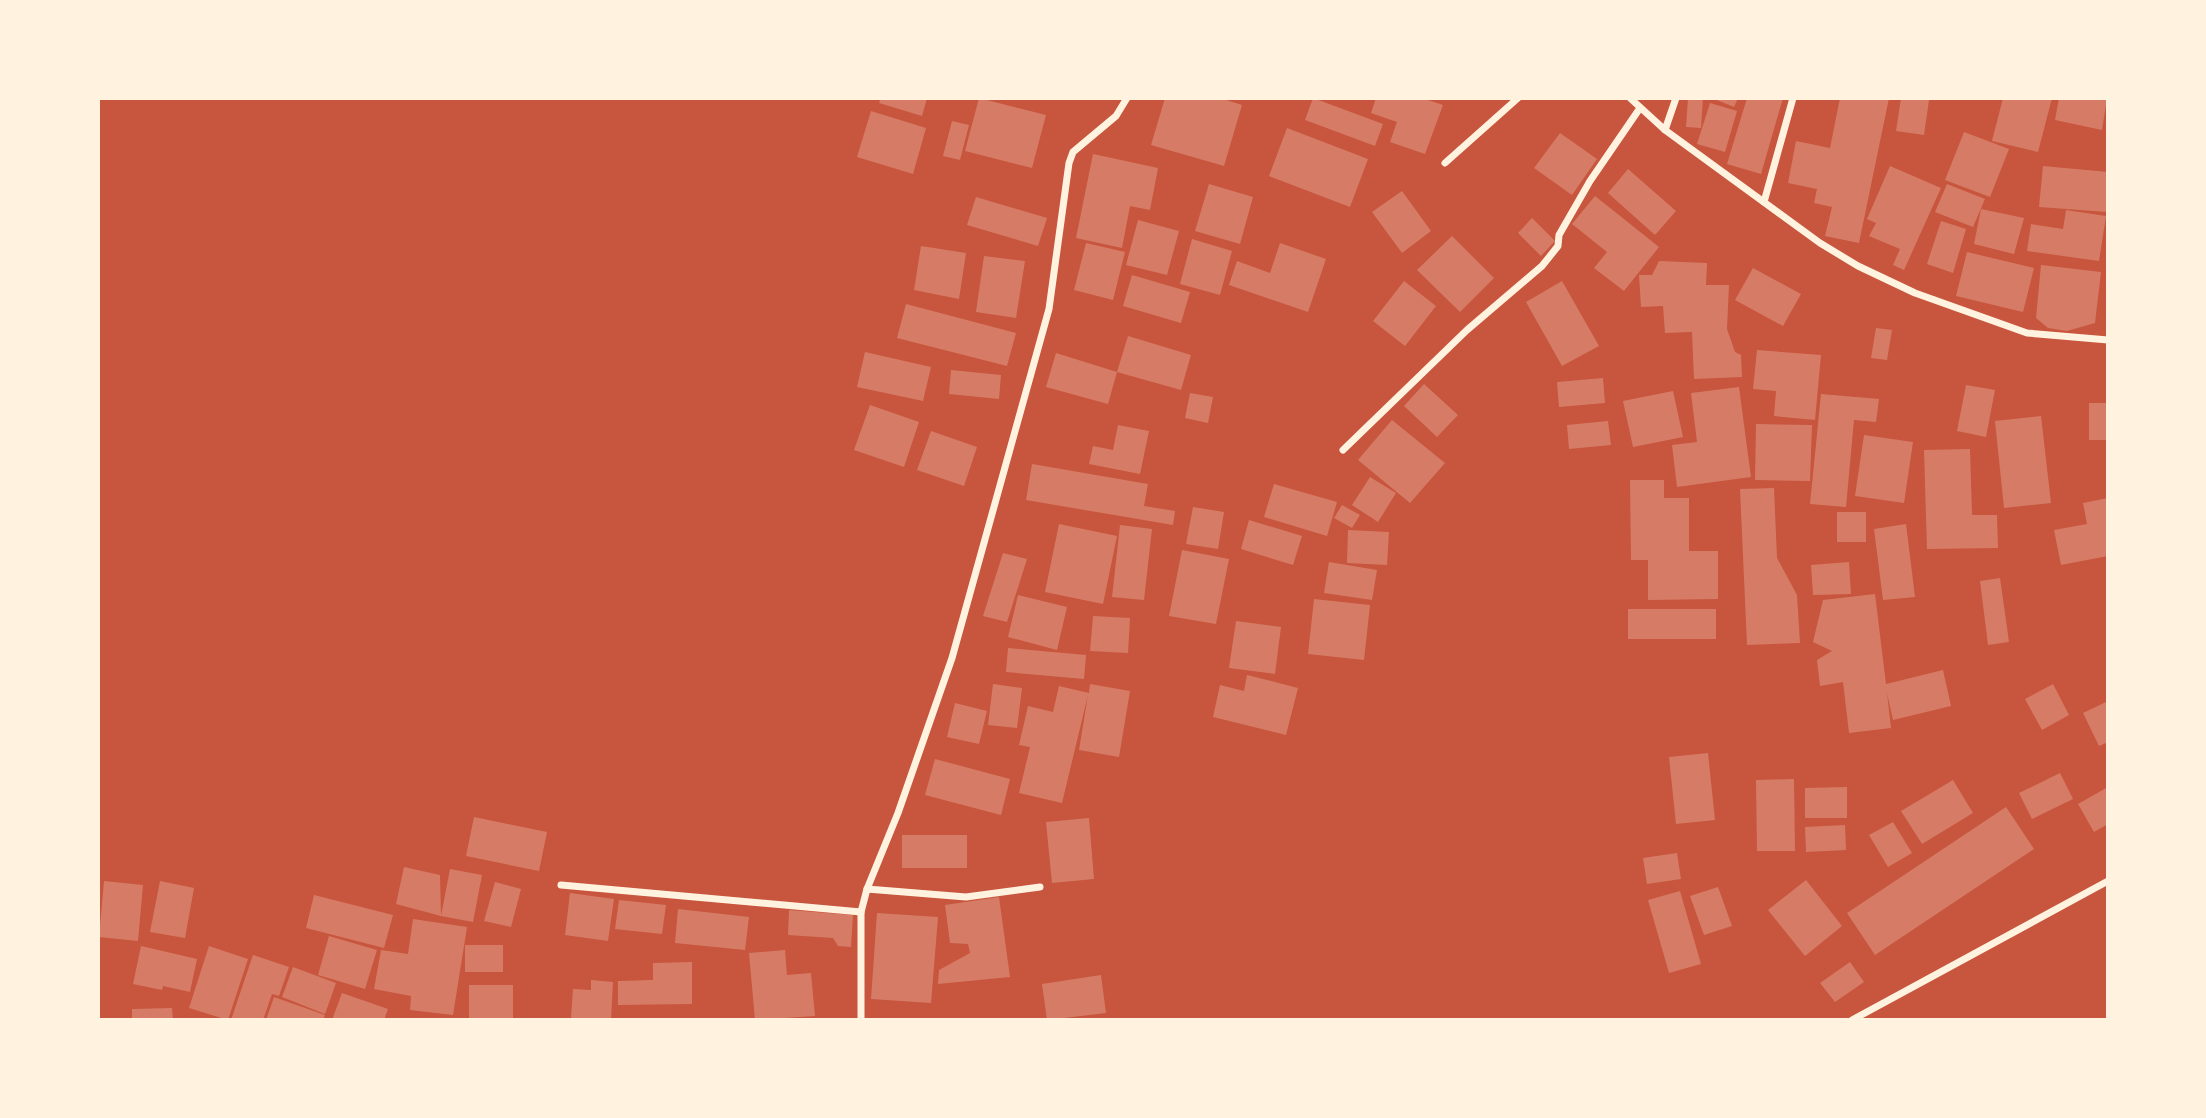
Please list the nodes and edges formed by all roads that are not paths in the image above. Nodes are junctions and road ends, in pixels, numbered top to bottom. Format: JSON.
{"nodes":[{"id":1,"x":1127,"y":98,"type":"edge"},
{"id":2,"x":1518,"y":98,"type":"edge"},
{"id":3,"x":1630,"y":98,"type":"edge"},
{"id":4,"x":1676,"y":98,"type":"edge"},
{"id":5,"x":1793,"y":98,"type":"edge"},
{"id":6,"x":1640,"y":108,"type":"junction"},
{"id":7,"x":1665,"y":130,"type":"junction"},
{"id":8,"x":1445,"y":163,"type":"dead end"},
{"id":9,"x":1764,"y":202,"type":"junction"},
{"id":10,"x":2108,"y":340,"type":"edge"},
{"id":11,"x":1343,"y":450,"type":"dead end"},
{"id":12,"x":2108,"y":881,"type":"edge"},
{"id":13,"x":561,"y":885,"type":"dead end"},
{"id":14,"x":1040,"y":887,"type":"dead end"},
{"id":15,"x":867,"y":889,"type":"junction"},
{"id":16,"x":861,"y":912,"type":"junction"},
{"id":17,"x":861,"y":1020,"type":"edge"},
{"id":18,"x":1852,"y":1020,"type":"edge"}],
"edges":[{"from":1,"to":15,"type":"street"},
{"from":2,"to":8,"type":"street"},
{"from":3,"to":6,"type":"street"},
{"from":4,"to":7,"type":"street"},
{"from":5,"to":9,"type":"street"},
{"from":6,"to":7,"type":"street"},
{"from":6,"to":11,"type":"street"},
{"from":7,"to":9,"type":"street"},
{"from":9,"to":10,"type":"street"},
{"from":12,"to":18,"type":"street"},
{"from":13,"to":16,"type":"street"},
{"from":14,"to":15,"type":"street"},
{"from":15,"to":16,"type":"street"},
{"from":16,"to":17,"type":"street"}]}
